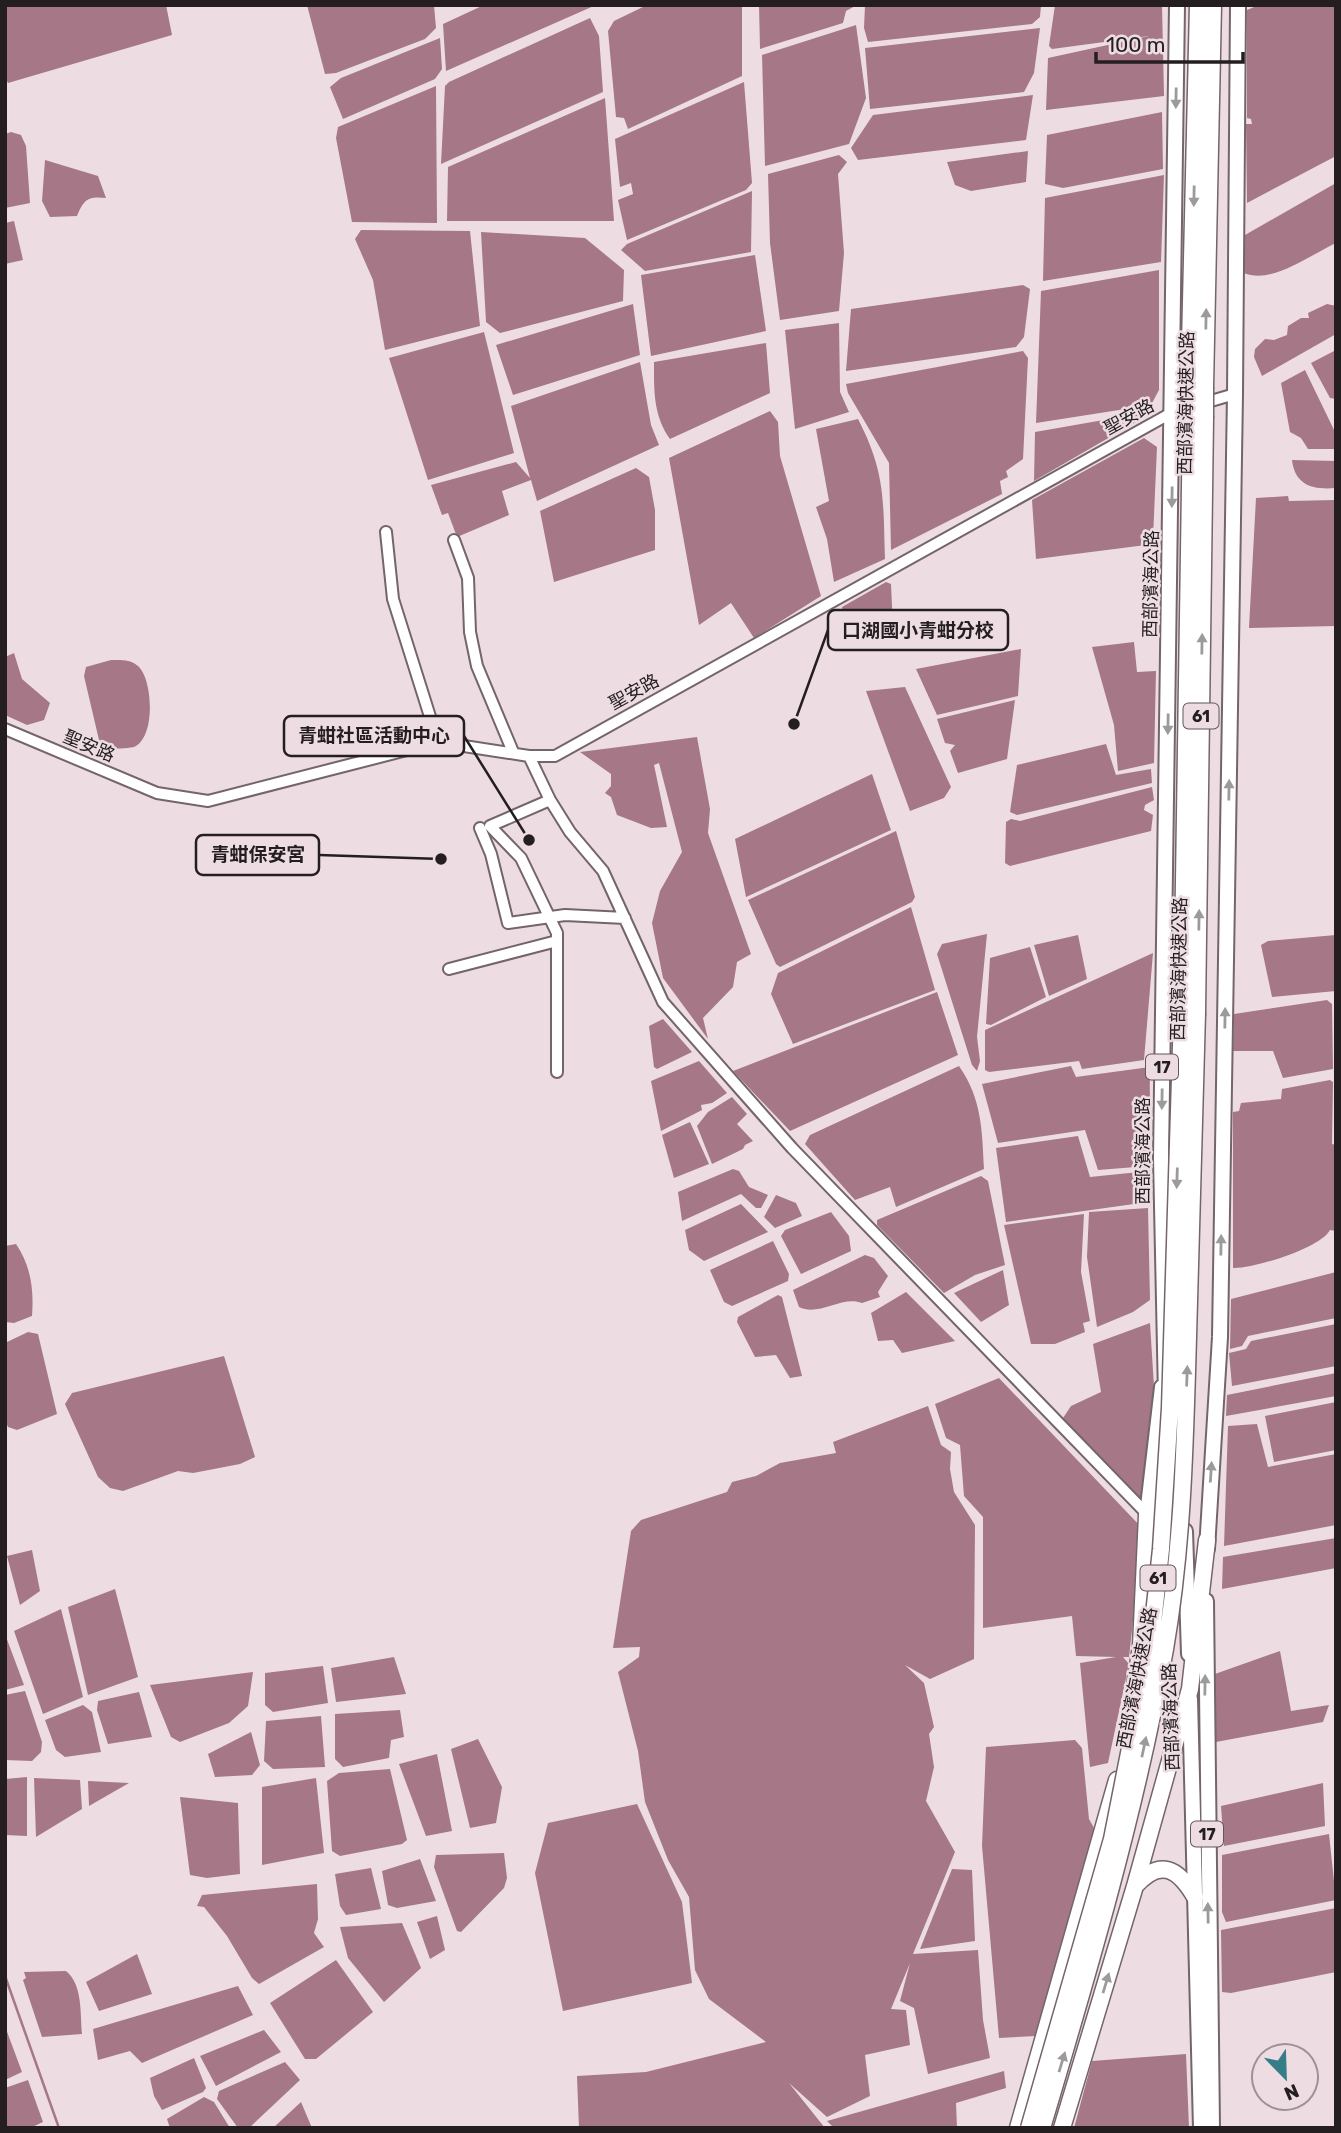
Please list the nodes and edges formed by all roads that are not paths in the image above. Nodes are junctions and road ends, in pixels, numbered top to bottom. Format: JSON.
{"nodes":[{"id":1,"x":1177,"y":5,"type":"edge"},
{"id":2,"x":1198,"y":5,"type":"edge"},
{"id":3,"x":1213,"y":5,"type":"edge"},
{"id":4,"x":1238,"y":5,"type":"edge"},
{"id":5,"x":1197,"y":387,"type":"junction"},
{"id":6,"x":1235,"y":394,"type":"junction"},
{"id":7,"x":1173,"y":412,"type":"junction"},
{"id":8,"x":386,"y":532,"type":"dead end"},
{"id":9,"x":454,"y":540,"type":"dead end"},
{"id":10,"x":5,"y":729,"type":"edge"},
{"id":11,"x":438,"y":742,"type":"junction"},
{"id":12,"x":513,"y":752,"type":"junction"},
{"id":13,"x":529,"y":756,"type":"junction"},
{"id":14,"x":550,"y":800,"type":"junction"},
{"id":15,"x":480,"y":828,"type":"dead end"},
{"id":16,"x":549,"y":916,"type":"junction"},
{"id":17,"x":625,"y":918,"type":"junction"},
{"id":18,"x":557,"y":941,"type":"junction"},
{"id":19,"x":449,"y":969,"type":"dead end"},
{"id":20,"x":1190,"y":1013,"type":"junction"},
{"id":21,"x":557,"y":1072,"type":"dead end"},
{"id":22,"x":1163,"y":1379,"type":"junction"},
{"id":23,"x":1147,"y":1515,"type":"junction"},
{"id":24,"x":1185,"y":1530,"type":"junction"},
{"id":25,"x":1207,"y":1540,"type":"junction"},
{"id":26,"x":1190,"y":1689,"type":"junction"},
{"id":27,"x":1135,"y":1886,"type":"junction"},
{"id":28,"x":1195,"y":1897,"type":"junction"},
{"id":29,"x":1018,"y":2128,"type":"edge"},
{"id":30,"x":1029,"y":2128,"type":"edge"},
{"id":31,"x":1042,"y":2128,"type":"edge"},
{"id":32,"x":1062,"y":2128,"type":"edge"},
{"id":33,"x":1201,"y":2128,"type":"edge"},
{"id":34,"x":1212,"y":2128,"type":"edge"}],
"edges":[{"from":1,"to":7,"type":"main road","name":"西部濱海公路","number":"17","one_way":true},
{"from":2,"to":5,"type":"highway","name":"西部濱海快速公路","number":"61","one_way":true},
{"from":5,"to":3,"type":"highway","name":"西部濱海快速公路","number":"61","one_way":true},
{"from":4,"to":6,"type":"main road","name":"西部濱海公路","number":"17"},
{"from":5,"to":20,"type":"highway","name":"西部濱海快速公路","number":"61","bridge":true},
{"from":6,"to":7,"type":"street","name":"聖安路"},
{"from":25,"to":6,"type":"main road","name":"西部濱海公路","number":"17","one_way":true},
{"from":7,"to":13,"type":"street","name":"聖安路"},
{"from":7,"to":22,"type":"main road","name":"西部濱海公路","number":"17","one_way":true},
{"from":8,"to":11,"type":"street"},
{"from":9,"to":12,"type":"street"},
{"from":10,"to":11,"type":"street","name":"聖安路"},
{"from":11,"to":12,"type":"street","name":"聖安路"},
{"from":12,"to":13,"type":"street","name":"聖安路"},
{"from":13,"to":14,"type":"street"},
{"from":14,"to":16,"type":"street"},
{"from":14,"to":17,"type":"street"},
{"from":15,"to":16,"type":"street"},
{"from":16,"to":17,"type":"street"},
{"from":16,"to":18,"type":"street"},
{"from":17,"to":23,"type":"street"},
{"from":18,"to":19,"type":"street"},
{"from":18,"to":21,"type":"street"},
{"from":20,"to":30,"type":"highway","name":"西部濱海快速公路","number":"61","one_way":true,"bridge":true},
{"from":31,"to":20,"type":"highway","name":"西部濱海快速公路","number":"61","one_way":true,"bridge":true},
{"from":22,"to":23,"type":"main road"},
{"from":22,"to":24,"type":"main road","name":"西部濱海公路","number":"17"},
{"from":23,"to":24,"type":"street"},
{"from":23,"to":29,"type":"highway"},
{"from":24,"to":25,"type":"street"},
{"from":24,"to":26,"type":"main road","name":"西部濱海公路","number":"17"},
{"from":25,"to":26,"type":"highway"},
{"from":34,"to":25,"type":"main road","name":"西部濱海公路","number":"17","one_way":true},
{"from":26,"to":27,"type":"highway"},
{"from":26,"to":28,"type":"main road","name":"西部濱海公路","number":"17"},
{"from":27,"to":28,"type":"highway"},
{"from":32,"to":27,"type":"highway","one_way":true},
{"from":28,"to":33,"type":"main road","name":"西部濱海公路","number":"17"}]}
